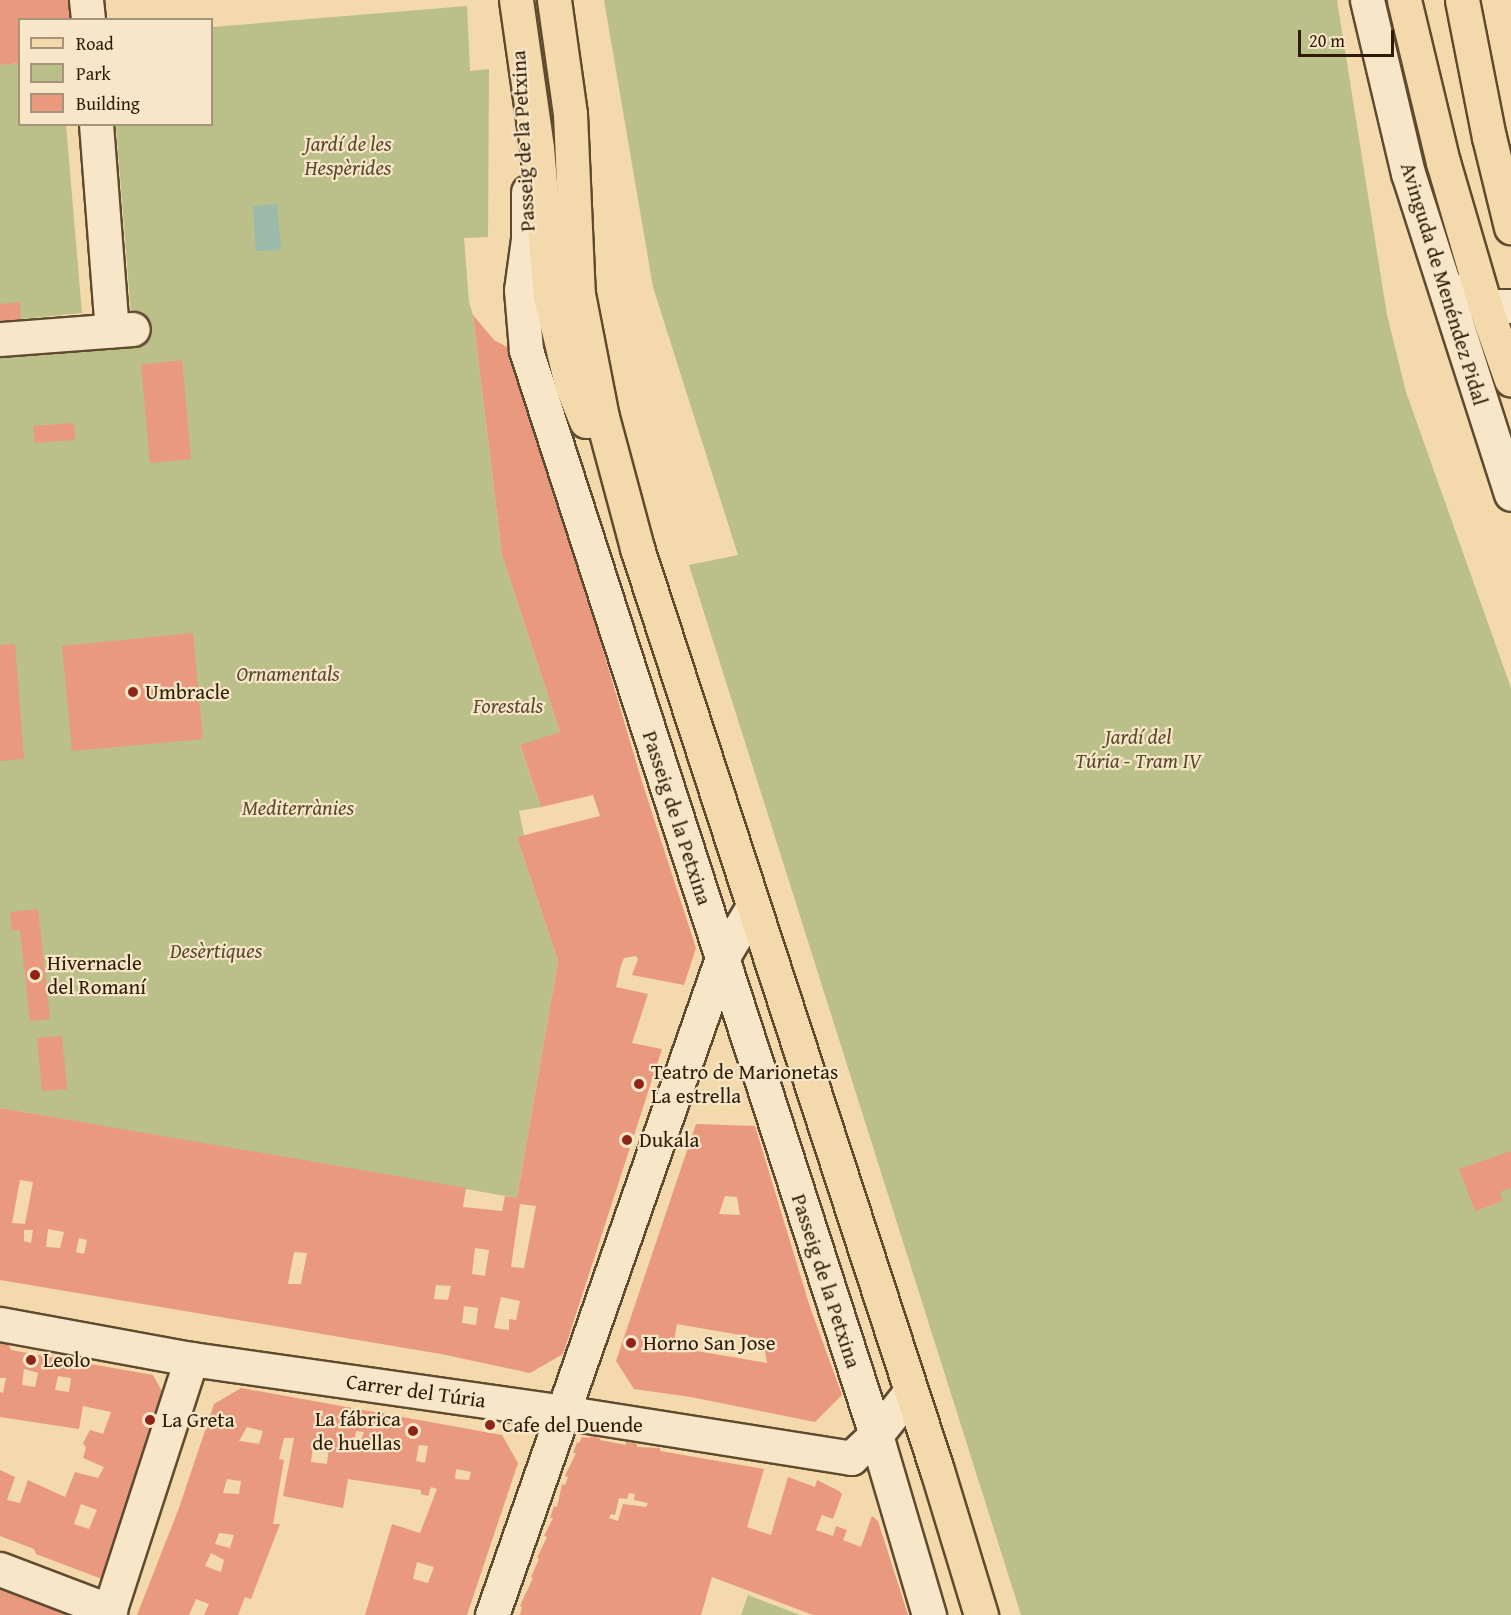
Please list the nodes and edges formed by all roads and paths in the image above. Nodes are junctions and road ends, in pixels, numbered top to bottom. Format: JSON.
{"nodes":[{"id":1,"x":86,"y":0,"type":"edge"},
{"id":2,"x":554,"y":0,"type":"edge"},
{"id":3,"x":1367,"y":0,"type":"edge"},
{"id":4,"x":1404,"y":0,"type":"edge"},
{"id":5,"x":1462,"y":0,"type":"edge"},
{"id":6,"x":516,"y":4,"type":"edge"},
{"id":7,"x":88,"y":18,"type":"edge"},
{"id":8,"x":1382,"y":72,"type":"junction"},
{"id":9,"x":96,"y":126,"type":"edge"},
{"id":10,"x":1511,"y":227,"type":"edge"},
{"id":11,"x":1498,"y":306,"type":"edge"},
{"id":12,"x":0,"y":339,"type":"edge"},
{"id":13,"x":1511,"y":381,"type":"edge"},
{"id":14,"x":1511,"y":494,"type":"edge"},
{"id":15,"x":637,"y":548,"type":"junction"},
{"id":16,"x":752,"y":908,"type":"junction"},
{"id":17,"x":722,"y":958,"type":"junction"},
{"id":18,"x":0,"y":1324,"type":"edge"},
{"id":19,"x":191,"y":1359,"type":"junction"},
{"id":20,"x":911,"y":1391,"type":"junction"},
{"id":21,"x":562,"y":1412,"type":"junction"},
{"id":22,"x":876,"y":1434,"type":"junction"},
{"id":23,"x":0,"y":1569,"type":"edge"},
{"id":24,"x":109,"y":1613,"type":"edge"},
{"id":25,"x":492,"y":1615,"type":"edge"},
{"id":26,"x":929,"y":1615,"type":"edge"},
{"id":27,"x":981,"y":1615,"type":"edge"}],
"edges":[{"from":1,"to":7,"type":"street"},
{"from":2,"to":15,"type":"main road","name":"Passeig de la Petxina"},
{"from":3,"to":8,"type":"street","name":"Avinguda de Menéndez Pidal"},
{"from":4,"to":11,"type":"main road","name":"Avinguda de Menéndez Pidal"},
{"from":5,"to":10,"type":"main road"},
{"from":6,"to":15,"type":"main road","name":"Passeig de la Petxina"},
{"from":6,"to":17,"type":"street","name":"Passeig de la Petxina"},
{"from":8,"to":11,"type":"street","name":"Avinguda de Menéndez Pidal"},
{"from":8,"to":14,"type":"street","name":"Avinguda de Menéndez Pidal"},
{"from":9,"to":12,"type":"street"},
{"from":11,"to":13,"type":"main road","name":"Avinguda de Menéndez Pidal"},
{"from":15,"to":16,"type":"main road","name":"Passeig de la Petxina"},
{"from":16,"to":17,"type":"street"},
{"from":16,"to":20,"type":"main road","name":"Passeig de la Petxina"},
{"from":17,"to":21,"type":"street"},
{"from":17,"to":22,"type":"street","name":"Passeig de la Petxina"},
{"from":18,"to":19,"type":"street","name":"Carrer del Túria"},
{"from":19,"to":21,"type":"street","name":"Carrer del Túria"},
{"from":19,"to":24,"type":"street"},
{"from":20,"to":22,"type":"street","name":"Carrer del Túria"},
{"from":20,"to":27,"type":"main road","name":"Passeig de la Petxina"},
{"from":21,"to":22,"type":"street","name":"Carrer del Túria"},
{"from":21,"to":25,"type":"street"},
{"from":22,"to":26,"type":"street","name":"Passeig de la Petxina"},
{"from":23,"to":24,"type":"street"}]}
